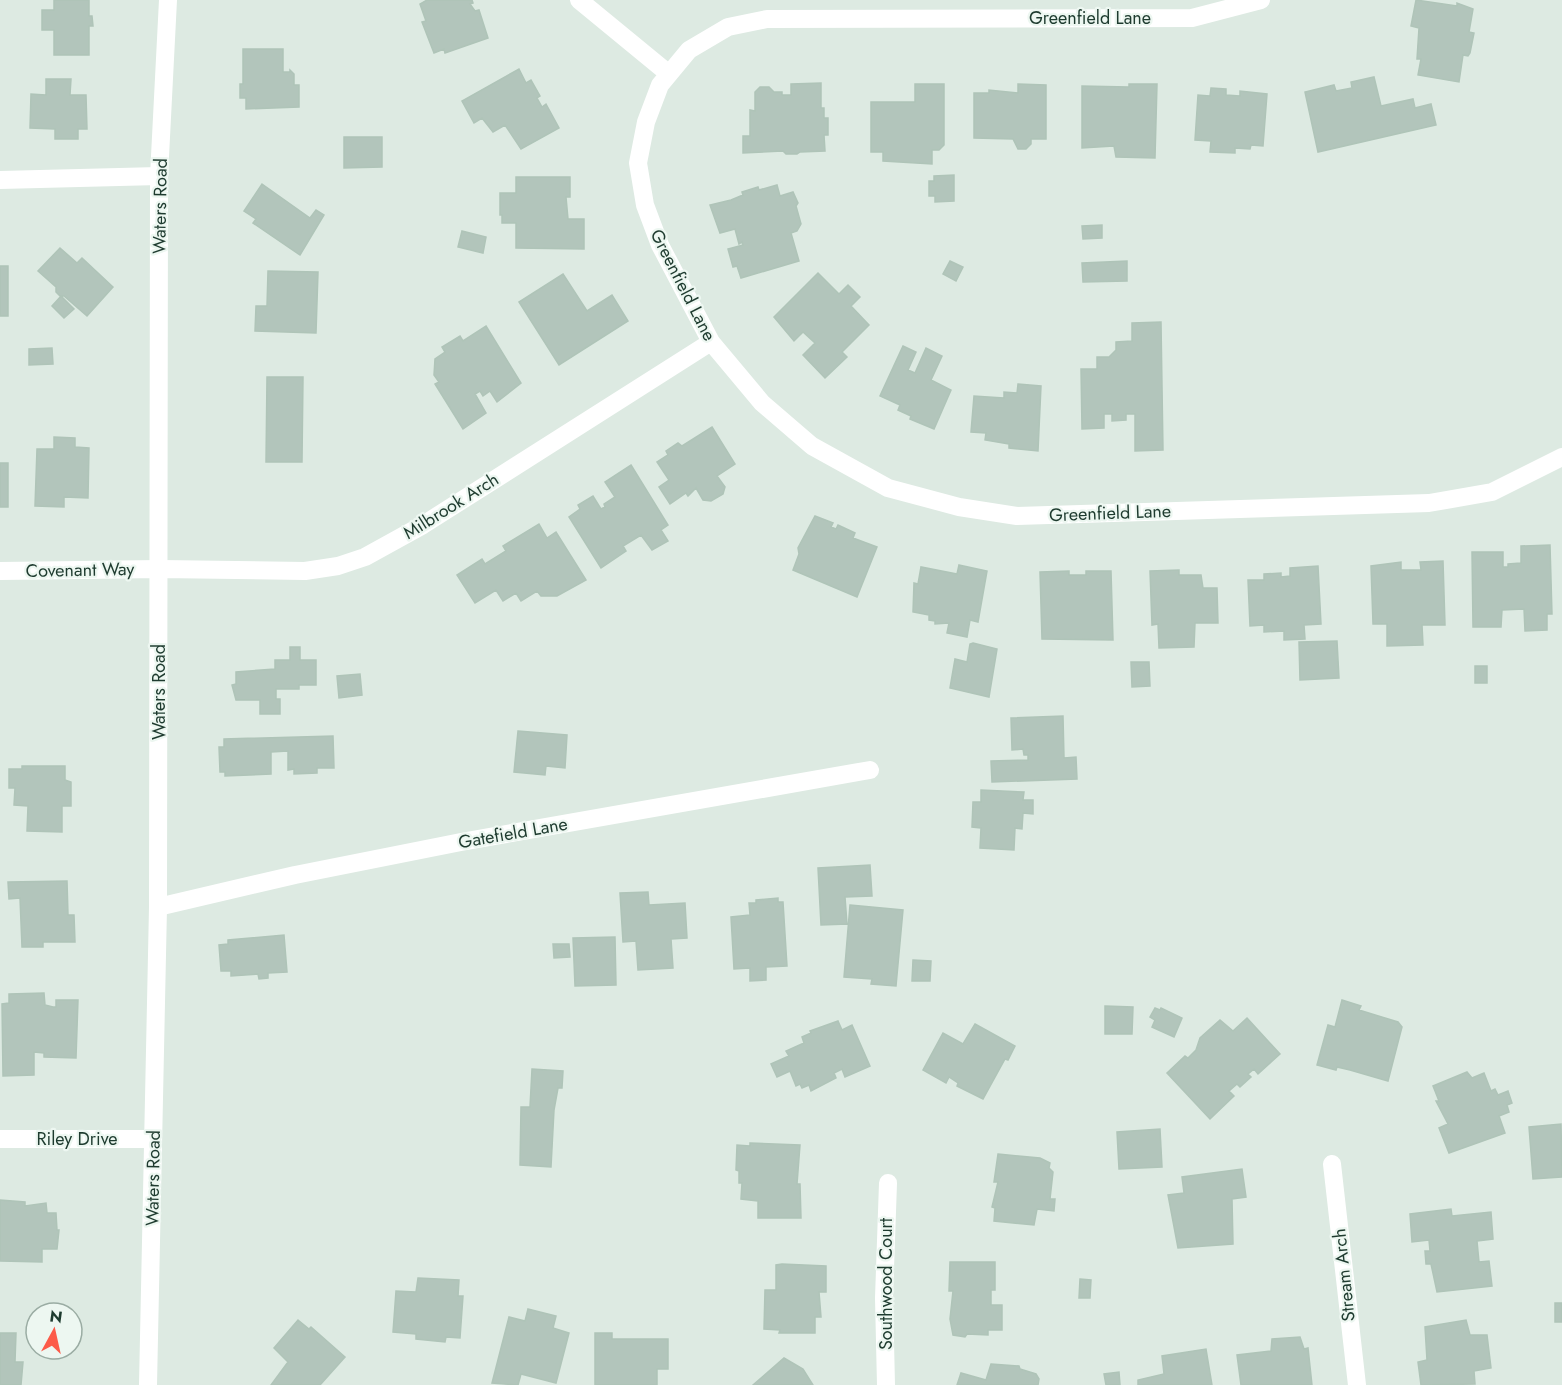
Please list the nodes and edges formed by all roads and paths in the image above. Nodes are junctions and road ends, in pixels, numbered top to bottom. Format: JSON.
{"nodes":[{"id":1,"x":168,"y":0,"type":"edge"},
{"id":2,"x":579,"y":0,"type":"edge"},
{"id":3,"x":1261,"y":0,"type":"edge"},
{"id":4,"x":1088,"y":9,"type":"edge"},
{"id":5,"x":669,"y":74,"type":"junction"},
{"id":6,"x":159,"y":176,"type":"junction"},
{"id":7,"x":0,"y":180,"type":"edge"},
{"id":8,"x":711,"y":342,"type":"junction"},
{"id":9,"x":1562,"y":457,"type":"edge"},
{"id":10,"x":160,"y":569,"type":"junction"},
{"id":11,"x":0,"y":571,"type":"edge"},
{"id":12,"x":870,"y":770,"type":"dead end"},
{"id":13,"x":158,"y":907,"type":"junction"},
{"id":14,"x":0,"y":1139,"type":"edge"},
{"id":15,"x":153,"y":1139,"type":"junction"},
{"id":16,"x":1332,"y":1164,"type":"dead end"},
{"id":17,"x":888,"y":1183,"type":"dead end"},
{"id":18,"x":148,"y":1385,"type":"edge"},
{"id":19,"x":886,"y":1385,"type":"edge"},
{"id":20,"x":1357,"y":1385,"type":"edge"}],
"edges":[{"from":1,"to":6,"type":"street","name":"Waters Road"},
{"from":2,"to":5,"type":"street"},
{"from":3,"to":4,"type":"street","name":"Greenfield Lane"},
{"from":4,"to":5,"type":"street","name":"Greenfield Lane"},
{"from":5,"to":8,"type":"street","name":"Greenfield Lane"},
{"from":6,"to":7,"type":"street"},
{"from":6,"to":10,"type":"street","name":"Waters Road"},
{"from":8,"to":9,"type":"street","name":"Greenfield Lane"},
{"from":8,"to":10,"type":"street","name":"Milbrook Arch"},
{"from":10,"to":11,"type":"street","name":"Covenant Way"},
{"from":10,"to":13,"type":"street","name":"Waters Road"},
{"from":12,"to":13,"type":"street","name":"Gatefield Lane"},
{"from":13,"to":15,"type":"street","name":"Waters Road"},
{"from":14,"to":15,"type":"street","name":"Riley Drive"},
{"from":15,"to":18,"type":"street","name":"Waters Road"},
{"from":16,"to":20,"type":"street","name":"Stream Arch"},
{"from":17,"to":19,"type":"street","name":"Southwood Court"}]}
